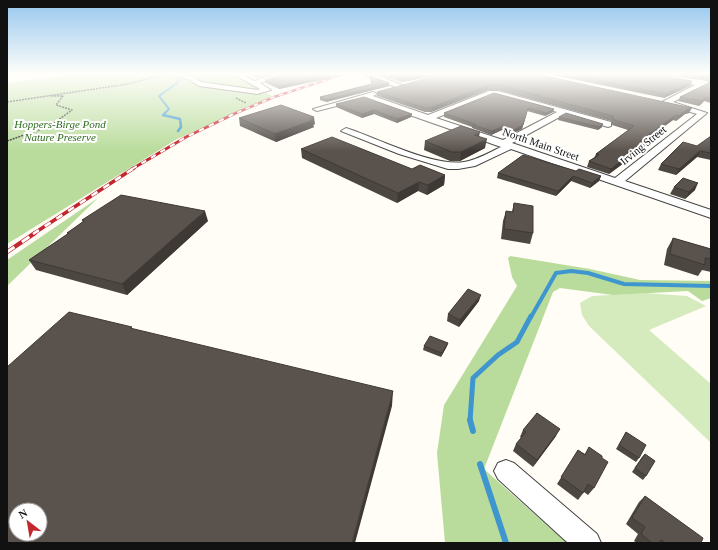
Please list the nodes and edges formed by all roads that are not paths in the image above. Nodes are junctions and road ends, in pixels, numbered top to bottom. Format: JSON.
{"nodes":[{"id":1,"x":351,"y":100,"type":"edge"},
{"id":2,"x":375,"y":100,"type":"edge"},
{"id":3,"x":475,"y":100,"type":"edge"},
{"id":4,"x":524,"y":100,"type":"edge"},
{"id":5,"x":666,"y":100,"type":"edge"},
{"id":6,"x":317,"y":109,"type":"dead end"},
{"id":7,"x":563,"y":112,"type":"junction"},
{"id":8,"x":428,"y":118,"type":"junction"},
{"id":9,"x":608,"y":124,"type":"dead end"},
{"id":10,"x":346,"y":131,"type":"dead end"},
{"id":11,"x":506,"y":145,"type":"junction"},
{"id":12,"x":617,"y":182,"type":"junction"},
{"id":13,"x":711,"y":214,"type":"edge"},
{"id":14,"x":506,"y":471,"type":"dead end"},
{"id":15,"x":588,"y":543,"type":"edge"}],
"edges":[{"from":1,"to":6,"type":"street"},
{"from":2,"to":8,"type":"street","name":"North Main Street"},
{"from":3,"to":8,"type":"street"},
{"from":4,"to":7,"type":"street"},
{"from":5,"to":12,"type":"street","name":"Irving Street"},
{"from":7,"to":9,"type":"street"},
{"from":7,"to":11,"type":"street"},
{"from":8,"to":11,"type":"street","name":"North Main Street"},
{"from":10,"to":11,"type":"street"},
{"from":11,"to":12,"type":"street","name":"North Main Street"},
{"from":12,"to":13,"type":"street","name":"North Main Street"},
{"from":14,"to":15,"type":"street"}]}
